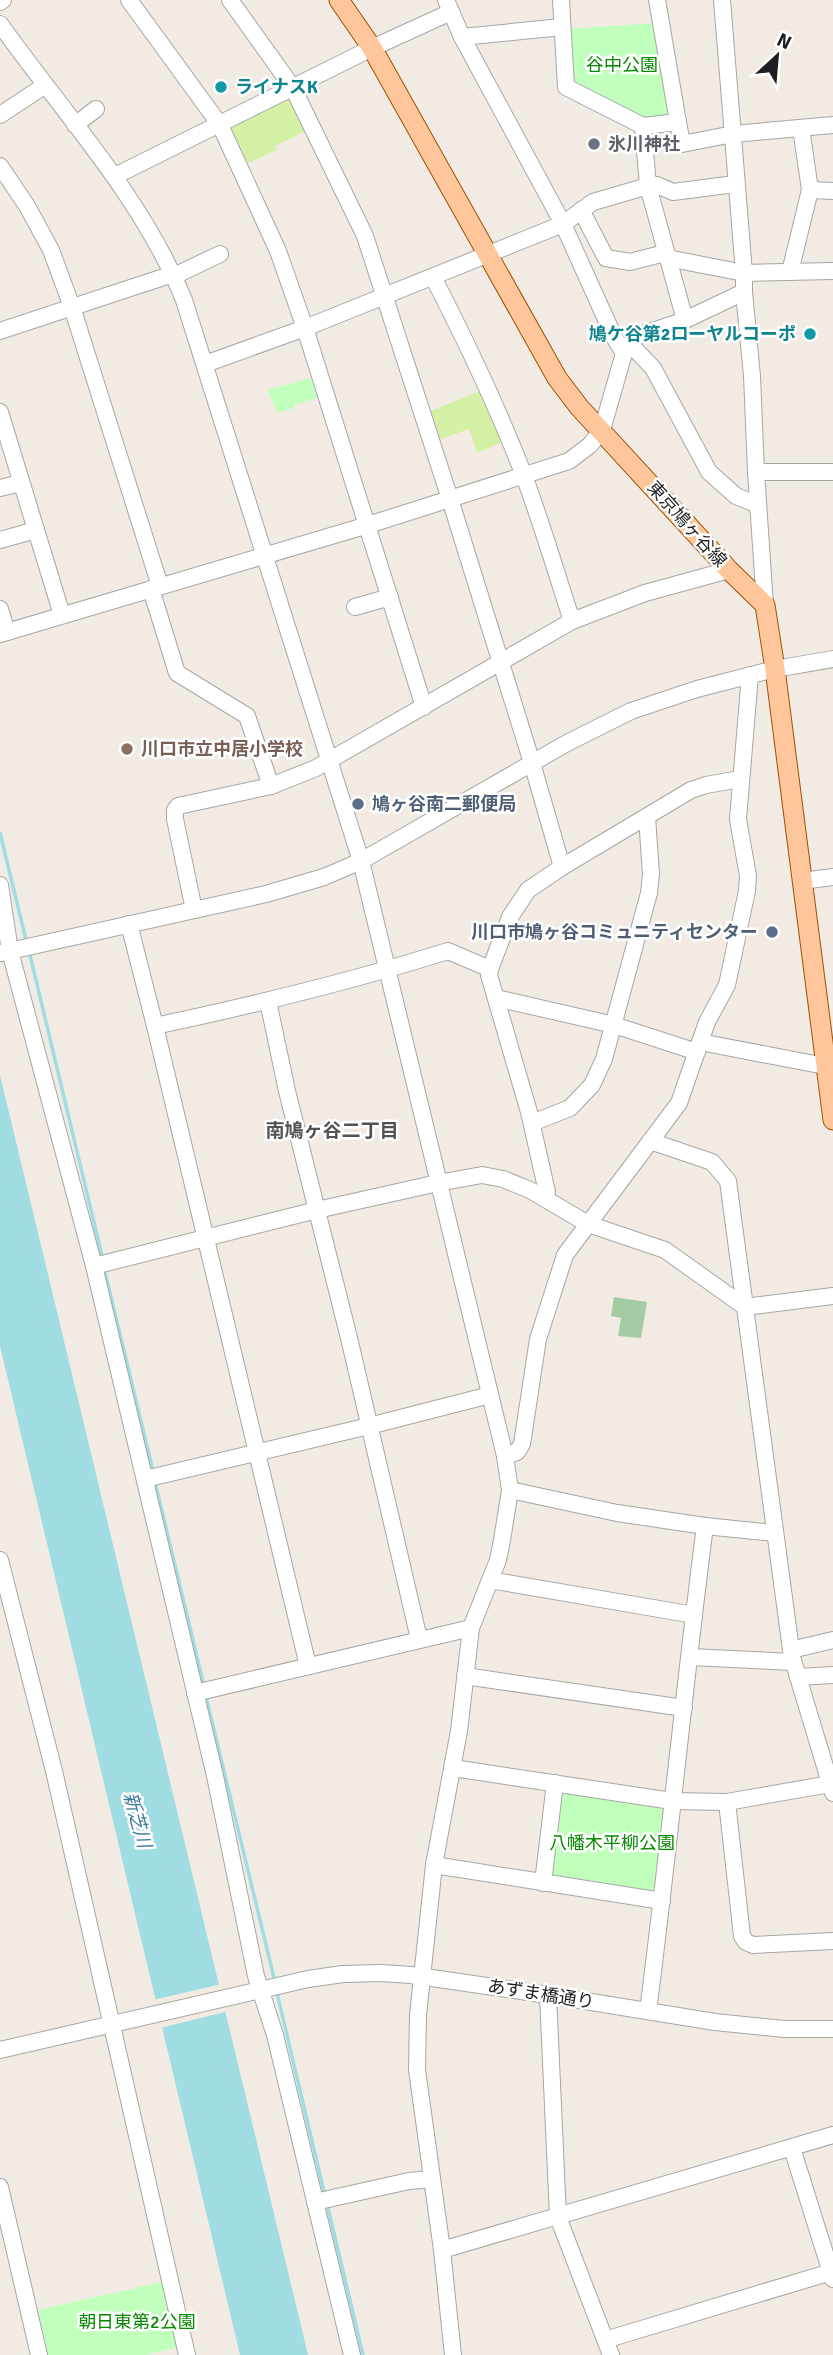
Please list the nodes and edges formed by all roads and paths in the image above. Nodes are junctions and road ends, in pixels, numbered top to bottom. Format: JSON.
{"nodes":[{"id":1,"x":129,"y":0,"type":"edge"},
{"id":2,"x":230,"y":0,"type":"edge"},
{"id":3,"x":340,"y":0,"type":"edge"},
{"id":4,"x":561,"y":0,"type":"edge"},
{"id":5,"x":657,"y":0,"type":"edge"},
{"id":6,"x":722,"y":0,"type":"edge"},
{"id":7,"x":448,"y":6,"type":"edge"},
{"id":8,"x":0,"y":24,"type":"edge"},
{"id":9,"x":562,"y":27,"type":"junction"},
{"id":10,"x":462,"y":37,"type":"junction"},
{"id":11,"x":372,"y":48,"type":"junction"},
{"id":12,"x":44,"y":86,"type":"junction"},
{"id":13,"x":293,"y":88,"type":"junction"},
{"id":14,"x":96,"y":110,"type":"dead end"},
{"id":15,"x":0,"y":115,"type":"edge"},
{"id":16,"x":678,"y":122,"type":"junction"},
{"id":17,"x":75,"y":125,"type":"junction"},
{"id":18,"x":220,"y":125,"type":"junction"},
{"id":19,"x":833,"y":125,"type":"edge"},
{"id":20,"x":643,"y":126,"type":"junction"},
{"id":21,"x":801,"y":128,"type":"junction"},
{"id":22,"x":733,"y":134,"type":"junction"},
{"id":23,"x":0,"y":166,"type":"edge"},
{"id":24,"x":115,"y":176,"type":"junction"},
{"id":25,"x":736,"y":184,"type":"junction"},
{"id":26,"x":648,"y":186,"type":"junction"},
{"id":27,"x":810,"y":190,"type":"junction"},
{"id":28,"x":833,"y":191,"type":"edge"},
{"id":29,"x":581,"y":210,"type":"junction"},
{"id":30,"x":563,"y":224,"type":"junction"},
{"id":31,"x":220,"y":254,"type":"dead end"},
{"id":32,"x":487,"y":254,"type":"junction"},
{"id":33,"x":666,"y":255,"type":"junction"},
{"id":34,"x":833,"y":271,"type":"edge"},
{"id":35,"x":744,"y":272,"type":"junction"},
{"id":36,"x":790,"y":272,"type":"junction"},
{"id":37,"x":174,"y":275,"type":"junction"},
{"id":38,"x":433,"y":278,"type":"junction"},
{"id":39,"x":744,"y":292,"type":"junction"},
{"id":40,"x":386,"y":296,"type":"junction"},
{"id":41,"x":72,"y":307,"type":"junction"},
{"id":42,"x":685,"y":320,"type":"junction"},
{"id":43,"x":305,"y":328,"type":"junction"},
{"id":44,"x":0,"y":331,"type":"edge"},
{"id":45,"x":627,"y":348,"type":"junction"},
{"id":46,"x":205,"y":364,"type":"junction"},
{"id":47,"x":0,"y":412,"type":"edge"},
{"id":48,"x":602,"y":430,"type":"junction"},
{"id":49,"x":756,"y":472,"type":"junction"},
{"id":50,"x":833,"y":472,"type":"edge"},
{"id":51,"x":524,"y":476,"type":"junction"},
{"id":52,"x":21,"y":483,"type":"junction"},
{"id":53,"x":0,"y":488,"type":"edge"},
{"id":54,"x":450,"y":499,"type":"junction"},
{"id":55,"x":758,"y":505,"type":"junction"},
{"id":56,"x":368,"y":524,"type":"junction"},
{"id":57,"x":36,"y":530,"type":"junction"},
{"id":58,"x":0,"y":540,"type":"edge"},
{"id":59,"x":265,"y":554,"type":"junction"},
{"id":60,"x":729,"y":570,"type":"junction"},
{"id":61,"x":156,"y":588,"type":"junction"},
{"id":62,"x":390,"y":597,"type":"junction"},
{"id":63,"x":765,"y":605,"type":"junction"},
{"id":64,"x":355,"y":607,"type":"dead end"},
{"id":65,"x":0,"y":609,"type":"edge"},
{"id":66,"x":62,"y":615,"type":"junction"},
{"id":67,"x":572,"y":621,"type":"junction"},
{"id":68,"x":3,"y":634,"type":"edge"},
{"id":69,"x":833,"y":659,"type":"edge"},
{"id":70,"x":499,"y":661,"type":"junction"},
{"id":71,"x":775,"y":669,"type":"junction"},
{"id":72,"x":750,"y":675,"type":"junction"},
{"id":73,"x":424,"y":707,"type":"junction"},
{"id":74,"x":328,"y":762,"type":"junction"},
{"id":75,"x":533,"y":763,"type":"junction"},
{"id":76,"x":740,"y":779,"type":"junction"},
{"id":77,"x":271,"y":786,"type":"junction"},
{"id":78,"x":646,"y":817,"type":"junction"},
{"id":79,"x":361,"y":861,"type":"junction"},
{"id":80,"x":562,"y":867,"type":"junction"},
{"id":81,"x":833,"y":877,"type":"edge"},
{"id":82,"x":802,"y":881,"type":"junction"},
{"id":83,"x":0,"y":885,"type":"edge"},
{"id":84,"x":194,"y":910,"type":"junction"},
{"id":85,"x":129,"y":924,"type":"junction"},
{"id":86,"x":4,"y":953,"type":"edge"},
{"id":87,"x":490,"y":969,"type":"junction"},
{"id":88,"x":386,"y":970,"type":"junction"},
{"id":89,"x":496,"y":998,"type":"junction"},
{"id":90,"x":268,"y":1001,"type":"junction"},
{"id":91,"x":614,"y":1025,"type":"junction"},
{"id":92,"x":155,"y":1026,"type":"junction"},
{"id":93,"x":699,"y":1047,"type":"junction"},
{"id":94,"x":825,"y":1066,"type":"junction"},
{"id":95,"x":832,"y":1109,"type":"edge"},
{"id":96,"x":532,"y":1123,"type":"junction"},
{"id":97,"x":650,"y":1141,"type":"junction"},
{"id":98,"x":438,"y":1183,"type":"junction"},
{"id":99,"x":544,"y":1198,"type":"junction"},
{"id":100,"x":317,"y":1210,"type":"junction"},
{"id":101,"x":588,"y":1224,"type":"junction"},
{"id":102,"x":206,"y":1239,"type":"junction"},
{"id":103,"x":93,"y":1266,"type":"junction"},
{"id":104,"x":833,"y":1296,"type":"edge"},
{"id":105,"x":745,"y":1307,"type":"junction"},
{"id":106,"x":490,"y":1395,"type":"junction"},
{"id":107,"x":369,"y":1426,"type":"junction"},
{"id":108,"x":258,"y":1453,"type":"junction"},
{"id":109,"x":505,"y":1456,"type":"junction"},
{"id":110,"x":145,"y":1479,"type":"junction"},
{"id":111,"x":510,"y":1490,"type":"junction"},
{"id":112,"x":705,"y":1526,"type":"junction"},
{"id":113,"x":774,"y":1533,"type":"junction"},
{"id":114,"x":0,"y":1560,"type":"edge"},
{"id":115,"x":490,"y":1580,"type":"junction"},
{"id":116,"x":694,"y":1615,"type":"junction"},
{"id":117,"x":471,"y":1628,"type":"junction"},
{"id":118,"x":419,"y":1639,"type":"junction"},
{"id":119,"x":833,"y":1640,"type":"edge"},
{"id":120,"x":690,"y":1657,"type":"junction"},
{"id":121,"x":794,"y":1663,"type":"junction"},
{"id":122,"x":308,"y":1666,"type":"junction"},
{"id":123,"x":833,"y":1675,"type":"edge"},
{"id":124,"x":465,"y":1676,"type":"junction"},
{"id":125,"x":195,"y":1693,"type":"junction"},
{"id":126,"x":684,"y":1709,"type":"junction"},
{"id":127,"x":453,"y":1768,"type":"junction"},
{"id":128,"x":555,"y":1783,"type":"junction"},
{"id":129,"x":831,"y":1788,"type":"edge"},
{"id":130,"x":672,"y":1801,"type":"junction"},
{"id":131,"x":727,"y":1802,"type":"junction"},
{"id":132,"x":434,"y":1865,"type":"junction"},
{"id":133,"x":543,"y":1883,"type":"junction"},
{"id":134,"x":662,"y":1901,"type":"junction"},
{"id":135,"x":833,"y":1941,"type":"edge"},
{"id":136,"x":422,"y":1976,"type":"junction"},
{"id":137,"x":255,"y":1991,"type":"junction"},
{"id":138,"x":548,"y":1994,"type":"junction"},
{"id":139,"x":648,"y":2011,"type":"junction"},
{"id":140,"x":112,"y":2025,"type":"junction"},
{"id":141,"x":833,"y":2029,"type":"edge"},
{"id":142,"x":0,"y":2050,"type":"edge"},
{"id":143,"x":833,"y":2135,"type":"edge"},
{"id":144,"x":792,"y":2148,"type":"junction"},
{"id":145,"x":432,"y":2179,"type":"junction"},
{"id":146,"x":0,"y":2187,"type":"edge"},
{"id":147,"x":315,"y":2202,"type":"junction"},
{"id":148,"x":558,"y":2217,"type":"junction"},
{"id":149,"x":442,"y":2250,"type":"junction"},
{"id":150,"x":832,"y":2276,"type":"edge"},
{"id":151,"x":608,"y":2347,"type":"edge"},
{"id":152,"x":39,"y":2355,"type":"edge"},
{"id":153,"x":187,"y":2355,"type":"edge"},
{"id":154,"x":352,"y":2355,"type":"edge"},
{"id":155,"x":453,"y":2355,"type":"edge"}],
"edges":[{"from":1,"to":18,"type":"street"},
{"from":2,"to":13,"type":"street"},
{"from":3,"to":11,"type":"main road","name":"東京鳩ヶ谷線"},
{"from":4,"to":9,"type":"street"},
{"from":5,"to":16,"type":"street"},
{"from":6,"to":22,"type":"street"},
{"from":7,"to":10,"type":"street"},
{"from":7,"to":11,"type":"street"},
{"from":8,"to":12,"type":"street"},
{"from":9,"to":10,"type":"street"},
{"from":9,"to":20,"type":"street"},
{"from":10,"to":30,"type":"street"},
{"from":11,"to":13,"type":"street"},
{"from":11,"to":32,"type":"main road","name":"東京鳩ヶ谷線"},
{"from":12,"to":15,"type":"street"},
{"from":12,"to":17,"type":"street"},
{"from":13,"to":18,"type":"street"},
{"from":13,"to":40,"type":"street"},
{"from":14,"to":17,"type":"street"},
{"from":16,"to":20,"type":"street"},
{"from":16,"to":22,"type":"street"},
{"from":17,"to":24,"type":"street"},
{"from":18,"to":24,"type":"street"},
{"from":18,"to":43,"type":"street"},
{"from":19,"to":21,"type":"street"},
{"from":20,"to":26,"type":"street"},
{"from":21,"to":22,"type":"street"},
{"from":21,"to":27,"type":"street"},
{"from":22,"to":25,"type":"street"},
{"from":23,"to":41,"type":"street"},
{"from":24,"to":37,"type":"street"},
{"from":25,"to":26,"type":"street"},
{"from":25,"to":35,"type":"street"},
{"from":26,"to":29,"type":"street"},
{"from":26,"to":33,"type":"street"},
{"from":27,"to":28,"type":"street"},
{"from":27,"to":36,"type":"street"},
{"from":29,"to":30,"type":"street"},
{"from":29,"to":33,"type":"street"},
{"from":30,"to":32,"type":"street"},
{"from":30,"to":45,"type":"street"},
{"from":31,"to":37,"type":"street"},
{"from":32,"to":38,"type":"street"},
{"from":32,"to":48,"type":"main road","name":"東京鳩ヶ谷線"},
{"from":33,"to":35,"type":"street"},
{"from":33,"to":42,"type":"street"},
{"from":34,"to":36,"type":"street"},
{"from":35,"to":36,"type":"street"},
{"from":35,"to":39,"type":"street"},
{"from":37,"to":41,"type":"street"},
{"from":37,"to":46,"type":"street"},
{"from":38,"to":40,"type":"street"},
{"from":38,"to":51,"type":"street"},
{"from":39,"to":42,"type":"street"},
{"from":39,"to":49,"type":"street"},
{"from":40,"to":43,"type":"street"},
{"from":40,"to":54,"type":"street"},
{"from":41,"to":44,"type":"street"},
{"from":41,"to":61,"type":"street"},
{"from":42,"to":45,"type":"street"},
{"from":43,"to":46,"type":"street"},
{"from":43,"to":56,"type":"street"},
{"from":45,"to":48,"type":"street"},
{"from":45,"to":55,"type":"street"},
{"from":46,"to":59,"type":"street"},
{"from":47,"to":52,"type":"street"},
{"from":48,"to":51,"type":"street"},
{"from":48,"to":60,"type":"main road","name":"東京鳩ヶ谷線"},
{"from":49,"to":50,"type":"street"},
{"from":49,"to":55,"type":"street"},
{"from":51,"to":54,"type":"street"},
{"from":51,"to":67,"type":"street"},
{"from":52,"to":53,"type":"street"},
{"from":52,"to":57,"type":"street"},
{"from":54,"to":56,"type":"street"},
{"from":54,"to":70,"type":"street"},
{"from":55,"to":63,"type":"street"},
{"from":56,"to":59,"type":"street"},
{"from":56,"to":62,"type":"street"},
{"from":57,"to":58,"type":"street"},
{"from":57,"to":66,"type":"street"},
{"from":59,"to":61,"type":"street"},
{"from":59,"to":74,"type":"street"},
{"from":60,"to":63,"type":"main road","name":"東京鳩ヶ谷線"},
{"from":60,"to":67,"type":"street"},
{"from":61,"to":66,"type":"street"},
{"from":61,"to":77,"type":"street"},
{"from":62,"to":64,"type":"street"},
{"from":62,"to":73,"type":"street"},
{"from":63,"to":71,"type":"main road"},
{"from":65,"to":68,"type":"street"},
{"from":66,"to":68,"type":"street"},
{"from":67,"to":70,"type":"street"},
{"from":69,"to":71,"type":"street"},
{"from":70,"to":73,"type":"street"},
{"from":70,"to":75,"type":"street"},
{"from":71,"to":72,"type":"street"},
{"from":71,"to":82,"type":"main road"},
{"from":72,"to":75,"type":"street"},
{"from":72,"to":76,"type":"street"},
{"from":73,"to":74,"type":"street"},
{"from":74,"to":77,"type":"street"},
{"from":74,"to":79,"type":"street"},
{"from":75,"to":79,"type":"street"},
{"from":75,"to":80,"type":"street"},
{"from":76,"to":78,"type":"street"},
{"from":76,"to":93,"type":"street"},
{"from":77,"to":84,"type":"street"},
{"from":78,"to":80,"type":"street"},
{"from":78,"to":91,"type":"street"},
{"from":79,"to":84,"type":"street"},
{"from":79,"to":88,"type":"street"},
{"from":80,"to":87,"type":"street"},
{"from":81,"to":82,"type":"street"},
{"from":82,"to":94,"type":"main road"},
{"from":83,"to":86,"type":"street"},
{"from":84,"to":85,"type":"street"},
{"from":85,"to":86,"type":"street"},
{"from":85,"to":92,"type":"street"},
{"from":86,"to":103,"type":"street"},
{"from":87,"to":88,"type":"street"},
{"from":87,"to":89,"type":"street"},
{"from":88,"to":90,"type":"street"},
{"from":88,"to":98,"type":"street"},
{"from":89,"to":91,"type":"street"},
{"from":89,"to":96,"type":"street"},
{"from":90,"to":92,"type":"street"},
{"from":90,"to":100,"type":"street"},
{"from":91,"to":93,"type":"street"},
{"from":91,"to":96,"type":"street"},
{"from":92,"to":102,"type":"street"},
{"from":93,"to":94,"type":"street"},
{"from":93,"to":97,"type":"street"},
{"from":94,"to":95,"type":"main road"},
{"from":96,"to":99,"type":"street"},
{"from":97,"to":101,"type":"street"},
{"from":97,"to":105,"type":"street"},
{"from":98,"to":99,"type":"street"},
{"from":98,"to":100,"type":"street"},
{"from":98,"to":106,"type":"street"},
{"from":99,"to":101,"type":"street"},
{"from":100,"to":102,"type":"street"},
{"from":100,"to":107,"type":"street"},
{"from":101,"to":105,"type":"street"},
{"from":101,"to":109,"type":"street"},
{"from":102,"to":103,"type":"street"},
{"from":102,"to":108,"type":"street"},
{"from":103,"to":110,"type":"street"},
{"from":104,"to":105,"type":"street"},
{"from":105,"to":113,"type":"street"},
{"from":106,"to":107,"type":"street"},
{"from":106,"to":109,"type":"street"},
{"from":107,"to":108,"type":"street"},
{"from":107,"to":118,"type":"street"},
{"from":108,"to":110,"type":"street"},
{"from":108,"to":122,"type":"street"},
{"from":109,"to":111,"type":"street"},
{"from":110,"to":125,"type":"street"},
{"from":111,"to":112,"type":"street"},
{"from":111,"to":115,"type":"street"},
{"from":112,"to":113,"type":"street"},
{"from":112,"to":116,"type":"street"},
{"from":113,"to":121,"type":"street"},
{"from":114,"to":140,"type":"street"},
{"from":115,"to":116,"type":"street"},
{"from":115,"to":117,"type":"street"},
{"from":116,"to":120,"type":"street"},
{"from":117,"to":118,"type":"street"},
{"from":117,"to":124,"type":"street"},
{"from":118,"to":122,"type":"street"},
{"from":119,"to":121,"type":"street"},
{"from":120,"to":121,"type":"street"},
{"from":120,"to":126,"type":"street"},
{"from":121,"to":123,"type":"street"},
{"from":121,"to":129,"type":"street"},
{"from":122,"to":125,"type":"street"},
{"from":124,"to":126,"type":"street"},
{"from":124,"to":127,"type":"street"},
{"from":125,"to":137,"type":"street"},
{"from":126,"to":130,"type":"street"},
{"from":127,"to":128,"type":"street"},
{"from":127,"to":132,"type":"street"},
{"from":128,"to":130,"type":"street"},
{"from":128,"to":133,"type":"street"},
{"from":129,"to":131,"type":"street"},
{"from":130,"to":131,"type":"street"},
{"from":130,"to":134,"type":"street"},
{"from":131,"to":135,"type":"street"},
{"from":132,"to":133,"type":"street"},
{"from":132,"to":136,"type":"street"},
{"from":133,"to":134,"type":"street"},
{"from":134,"to":139,"type":"street"},
{"from":136,"to":137,"type":"street","name":"あずま橋通り"},
{"from":136,"to":138,"type":"street","name":"あずま橋通り"},
{"from":136,"to":145,"type":"street"},
{"from":137,"to":140,"type":"street","name":"あずま橋通り"},
{"from":137,"to":147,"type":"street"},
{"from":138,"to":139,"type":"street","name":"あずま橋通り"},
{"from":138,"to":148,"type":"street"},
{"from":139,"to":141,"type":"street","name":"あずま橋通り"},
{"from":140,"to":142,"type":"street"},
{"from":140,"to":153,"type":"street"},
{"from":143,"to":144,"type":"street"},
{"from":144,"to":148,"type":"street"},
{"from":144,"to":150,"type":"street"},
{"from":145,"to":147,"type":"street"},
{"from":145,"to":149,"type":"street"},
{"from":146,"to":152,"type":"street"},
{"from":147,"to":154,"type":"street"},
{"from":148,"to":149,"type":"street"},
{"from":148,"to":151,"type":"street"},
{"from":149,"to":155,"type":"street"},
{"from":150,"to":151,"type":"street"}]}
